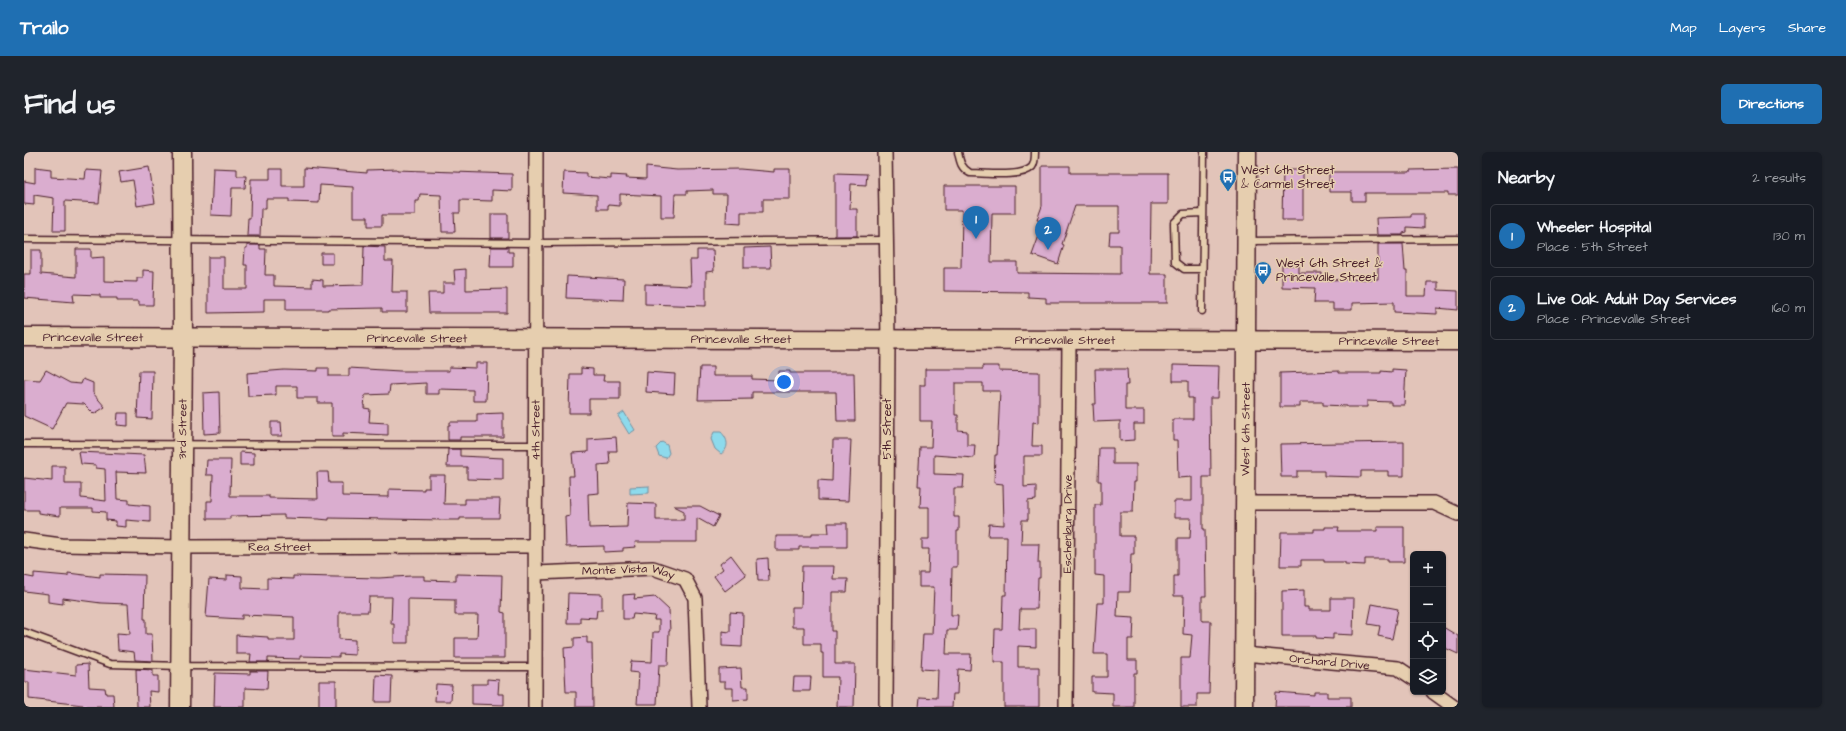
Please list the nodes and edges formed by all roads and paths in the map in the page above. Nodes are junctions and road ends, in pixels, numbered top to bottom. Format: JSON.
{"nodes":[{"id":1,"x":182,"y":152,"type":"edge"},
{"id":2,"x":536,"y":152,"type":"edge"},
{"id":3,"x":885,"y":152,"type":"edge"},
{"id":4,"x":958,"y":152,"type":"edge"},
{"id":5,"x":1035,"y":152,"type":"edge"},
{"id":6,"x":1204,"y":152,"type":"edge"},
{"id":7,"x":1247,"y":152,"type":"edge"},
{"id":8,"x":1202,"y":214,"type":"junction"},
{"id":9,"x":1458,"y":239,"type":"edge"},
{"id":10,"x":24,"y":240,"type":"edge"},
{"id":11,"x":182,"y":240,"type":"junction"},
{"id":12,"x":887,"y":240,"type":"junction"},
{"id":13,"x":1247,"y":242,"type":"junction"},
{"id":14,"x":536,"y":243,"type":"junction"},
{"id":15,"x":1202,"y":269,"type":"junction"},
{"id":16,"x":1202,"y":311,"type":"dead end"},
{"id":17,"x":24,"y":337,"type":"edge"},
{"id":18,"x":183,"y":337,"type":"junction"},
{"id":19,"x":535,"y":339,"type":"junction"},
{"id":20,"x":888,"y":340,"type":"junction"},
{"id":21,"x":1069,"y":340,"type":"junction"},
{"id":22,"x":1246,"y":341,"type":"junction"},
{"id":23,"x":1458,"y":342,"type":"edge"},
{"id":24,"x":24,"y":444,"type":"edge"},
{"id":25,"x":182,"y":444,"type":"junction"},
{"id":26,"x":536,"y":445,"type":"junction"},
{"id":27,"x":1245,"y":503,"type":"junction"},
{"id":28,"x":1458,"y":514,"type":"edge"},
{"id":29,"x":24,"y":540,"type":"edge"},
{"id":30,"x":535,"y":546,"type":"junction"},
{"id":31,"x":182,"y":547,"type":"junction"},
{"id":32,"x":536,"y":573,"type":"junction"},
{"id":33,"x":24,"y":632,"type":"edge"},
{"id":34,"x":1244,"y":654,"type":"junction"},
{"id":35,"x":181,"y":666,"type":"junction"},
{"id":36,"x":536,"y":667,"type":"junction"},
{"id":37,"x":1410,"y":676,"type":"edge"},
{"id":38,"x":1437,"y":695,"type":"edge"},
{"id":39,"x":1453,"y":706,"type":"edge"},
{"id":40,"x":180,"y":707,"type":"edge"},
{"id":41,"x":535,"y":707,"type":"edge"},
{"id":42,"x":699,"y":707,"type":"edge"},
{"id":43,"x":886,"y":707,"type":"edge"},
{"id":44,"x":1066,"y":707,"type":"edge"},
{"id":45,"x":1244,"y":707,"type":"edge"}],
"edges":[{"from":1,"to":11,"type":"street","name":"3rd Street"},
{"from":2,"to":14,"type":"street","name":"4th Street"},
{"from":3,"to":12,"type":"street","name":"5th Street"},
{"from":4,"to":5,"type":"lane"},
{"from":6,"to":8,"type":"lane"},
{"from":7,"to":13,"type":"street","name":"West 6th Street"},
{"from":8,"to":15,"type":"lane"},
{"from":8,"to":15,"type":"lane"},
{"from":9,"to":13,"type":"lane"},
{"from":10,"to":11,"type":"lane"},
{"from":11,"to":14,"type":"lane"},
{"from":11,"to":18,"type":"street","name":"3rd Street"},
{"from":12,"to":14,"type":"lane"},
{"from":12,"to":20,"type":"street","name":"5th Street"},
{"from":13,"to":22,"type":"street","name":"West 6th Street"},
{"from":14,"to":19,"type":"street","name":"4th Street"},
{"from":15,"to":16,"type":"lane"},
{"from":17,"to":18,"type":"street","name":"Princevalle Street"},
{"from":18,"to":19,"type":"street","name":"Princevalle Street"},
{"from":18,"to":25,"type":"street","name":"3rd Street"},
{"from":19,"to":20,"type":"street","name":"Princevalle Street"},
{"from":19,"to":26,"type":"street","name":"4th Street"},
{"from":20,"to":21,"type":"street","name":"Princevalle Street"},
{"from":20,"to":43,"type":"street","name":"5th Street"},
{"from":21,"to":22,"type":"street","name":"Princevalle Street"},
{"from":21,"to":44,"type":"street","name":"Eschenburg Drive"},
{"from":22,"to":23,"type":"street","name":"Princevalle Street"},
{"from":22,"to":27,"type":"street","name":"West 6th Street"},
{"from":24,"to":25,"type":"lane"},
{"from":25,"to":26,"type":"lane"},
{"from":25,"to":31,"type":"street","name":"3rd Street"},
{"from":26,"to":30,"type":"street","name":"4th Street"},
{"from":27,"to":28,"type":"street"},
{"from":27,"to":34,"type":"street","name":"West 6th Street"},
{"from":29,"to":31,"type":"street","name":"Rea Street"},
{"from":30,"to":31,"type":"street","name":"Rea Street"},
{"from":30,"to":32,"type":"street","name":"4th Street"},
{"from":31,"to":35,"type":"street","name":"3rd Street"},
{"from":32,"to":36,"type":"street","name":"4th Street"},
{"from":32,"to":42,"type":"street","name":"Monte Vista Way"},
{"from":33,"to":35,"type":"lane"},
{"from":34,"to":37,"type":"street","name":"Orchard Drive"},
{"from":34,"to":45,"type":"street","name":"West 6th Street"},
{"from":35,"to":36,"type":"lane"},
{"from":35,"to":40,"type":"street","name":"3rd Street"},
{"from":36,"to":41,"type":"street","name":"4th Street"},
{"from":38,"to":39,"type":"street"}]}
